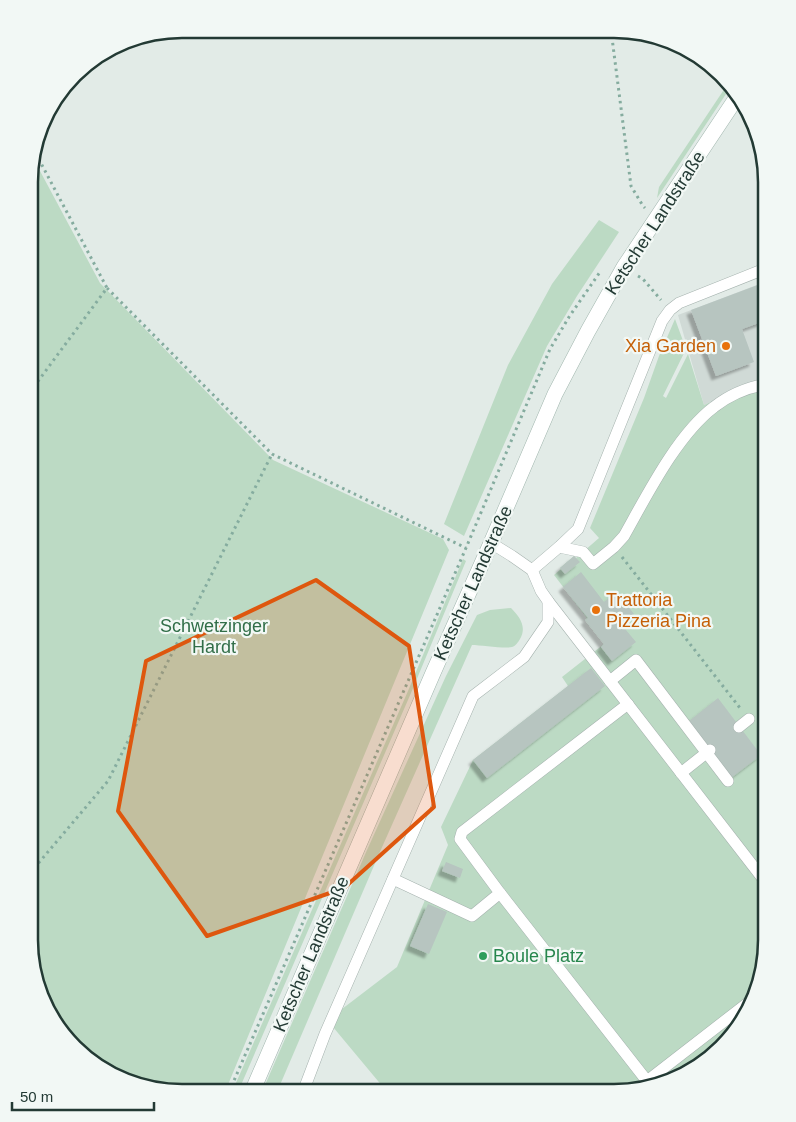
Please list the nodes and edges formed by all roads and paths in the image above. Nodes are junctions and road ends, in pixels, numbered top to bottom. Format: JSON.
{"nodes":[{"id":1,"x":612,"y":38,"type":"edge"},
{"id":2,"x":734,"y":102,"type":"edge"},
{"id":3,"x":39,"y":160,"type":"edge"},
{"id":4,"x":658,"y":216,"type":"junction"},
{"id":5,"x":624,"y":267,"type":"junction"},
{"id":6,"x":600,"y":271,"type":"dead end"},
{"id":7,"x":758,"y":272,"type":"edge"},
{"id":8,"x":107,"y":288,"type":"junction"},
{"id":9,"x":670,"y":310,"type":"junction"},
{"id":10,"x":38,"y":381,"type":"edge"},
{"id":11,"x":758,"y":386,"type":"edge"},
{"id":12,"x":272,"y":454,"type":"junction"},
{"id":13,"x":491,"y":543,"type":"junction"},
{"id":14,"x":559,"y":547,"type":"junction"},
{"id":15,"x":614,"y":547,"type":"junction"},
{"id":16,"x":466,"y":548,"type":"junction"},
{"id":17,"x":532,"y":570,"type":"junction"},
{"id":18,"x":548,"y":601,"type":"junction"},
{"id":19,"x":610,"y":680,"type":"junction"},
{"id":20,"x":628,"y":704,"type":"junction"},
{"id":21,"x":749,"y":719,"type":"joint"},
{"id":22,"x":739,"y":726,"type":"dead end"},
{"id":23,"x":708,"y":751,"type":"junction"},
{"id":24,"x":681,"y":772,"type":"junction"},
{"id":25,"x":728,"y":781,"type":"dead end"},
{"id":26,"x":38,"y":864,"type":"edge"},
{"id":27,"x":758,"y":872,"type":"edge"},
{"id":28,"x":394,"y":879,"type":"junction"},
{"id":29,"x":500,"y":893,"type":"junction"},
{"id":30,"x":742,"y":1008,"type":"edge"},
{"id":31,"x":647,"y":1081,"type":"edge"},
{"id":32,"x":647,"y":1081,"type":"edge"},
{"id":33,"x":232,"y":1084,"type":"edge"},
{"id":34,"x":255,"y":1084,"type":"edge"},
{"id":35,"x":307,"y":1084,"type":"edge"}],
"edges":[{"from":1,"to":4,"type":"path"},
{"from":2,"to":4,"type":"street","name":"Ketscher Landstraße"},
{"from":3,"to":8,"type":"path"},
{"from":4,"to":5,"type":"street","name":"Ketscher Landstraße"},
{"from":5,"to":9,"type":"path"},
{"from":5,"to":13,"type":"street","name":"Ketscher Landstraße"},
{"from":6,"to":16,"type":"path"},
{"from":7,"to":9,"type":"lane"},
{"from":8,"to":10,"type":"path"},
{"from":8,"to":12,"type":"path"},
{"from":9,"to":14,"type":"lane"},
{"from":11,"to":15,"type":"lane"},
{"from":12,"to":16,"type":"path"},
{"from":12,"to":26,"type":"path"},
{"from":13,"to":17,"type":"lane"},
{"from":13,"to":34,"type":"street","name":"Ketscher Landstraße"},
{"from":14,"to":15,"type":"lane"},
{"from":14,"to":17,"type":"lane"},
{"from":15,"to":21,"type":"path"},
{"from":16,"to":33,"type":"path"},
{"from":17,"to":18,"type":"lane"},
{"from":18,"to":19,"type":"lane"},
{"from":18,"to":28,"type":"lane"},
{"from":19,"to":20,"type":"lane"},
{"from":19,"to":23,"type":"lane"},
{"from":20,"to":24,"type":"lane"},
{"from":20,"to":29,"type":"lane"},
{"from":21,"to":22,"type":"lane"},
{"from":23,"to":24,"type":"lane"},
{"from":23,"to":25,"type":"lane"},
{"from":24,"to":27,"type":"lane"},
{"from":28,"to":29,"type":"lane"},
{"from":28,"to":35,"type":"lane"},
{"from":29,"to":31,"type":"lane"},
{"from":30,"to":32,"type":"lane"}]}
